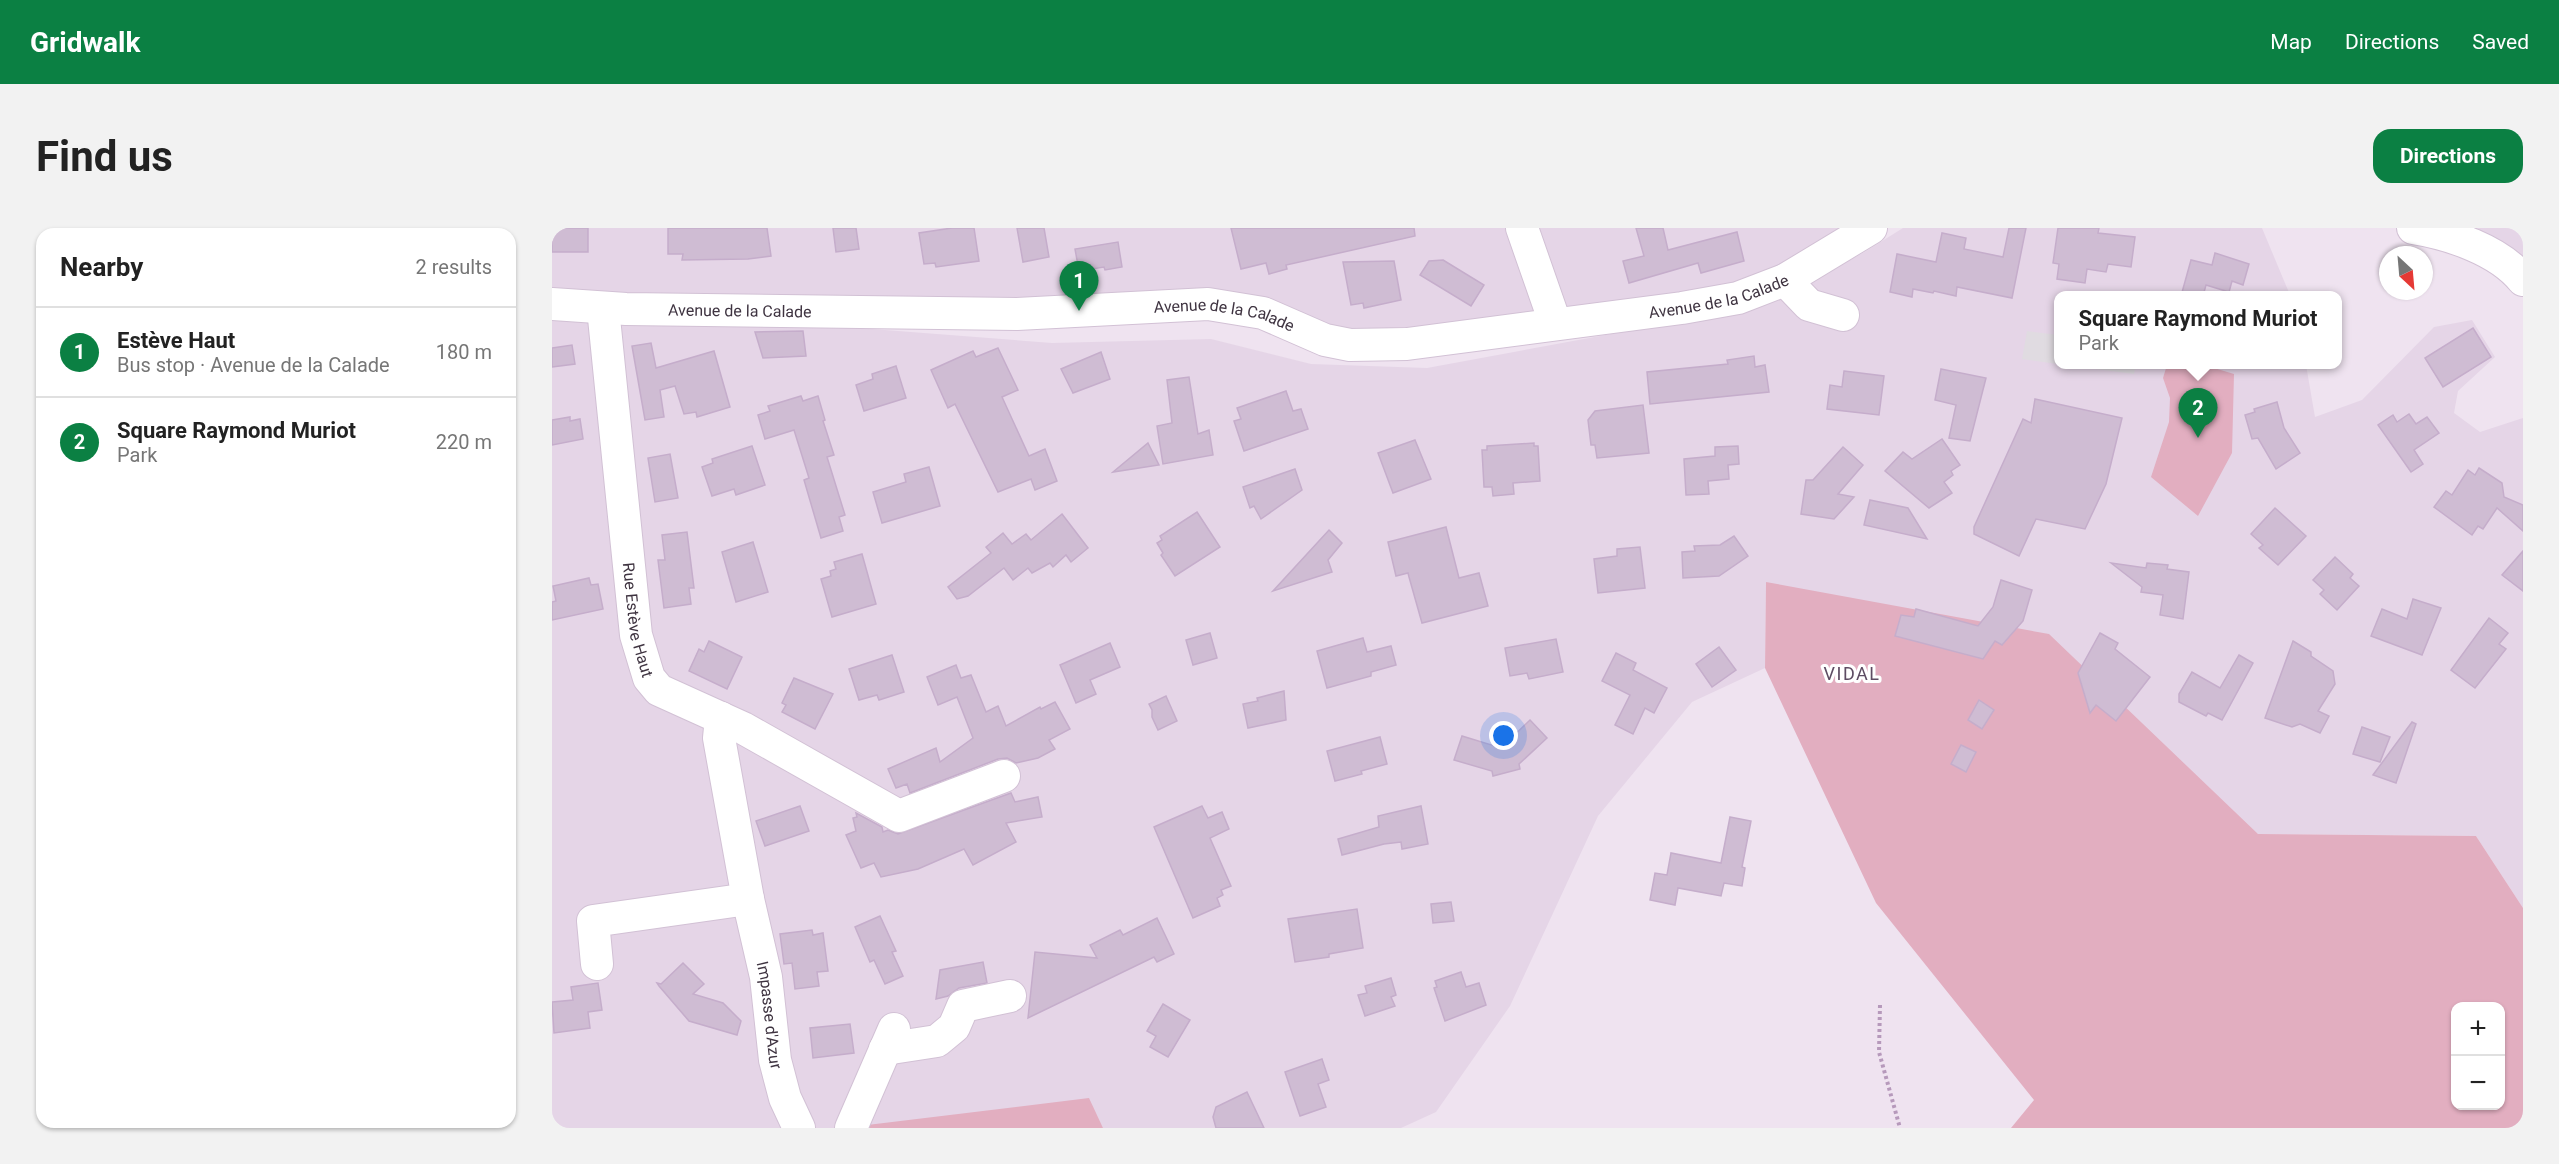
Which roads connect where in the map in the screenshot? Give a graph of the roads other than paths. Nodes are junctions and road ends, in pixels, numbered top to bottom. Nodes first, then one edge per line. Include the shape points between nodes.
1 (1522, 228) edge
2 (1871, 228) edge
3 (2413, 228) edge
4 (1785, 280) junction
5 (2523, 280) edge
6 (552, 304) edge
7 (603, 308) junction
8 (1843, 315) dead end
9 (1553, 324) junction
10 (721, 718) junction
11 (1004, 776) dead end
12 (748, 899) junction
13 (597, 964) dead end
14 (1010, 996) dead end
15 (799, 1128) edge
16 (851, 1128) edge

1 - 9 street
2 - 4 street, Avenue de la Calade
3 - 5 street via 2435,231 2482,248
4 - 8 street via 1809,305
4 - 9 street, Avenue de la Calade via 1738,297 1682,308
6 - 7 street, Avenue de la Calade
7 - 9 street, Avenue de la Calade via 1017,314 1208,304 1263,313 1325,340 1370,346
7 - 10 street, Rue Estève Haut via 636,635 642,661 659,690
10 - 11 street, Rue Estève Haut via 899,816
10 - 12 street, Impasse d'Azur via 719,738
12 - 13 street via 593,921
12 - 15 street, Impasse d'Azur via 766,977 775,1060 785,1098
14 - 16 street via 963,1006 954,1028 937,1041 890,1037

